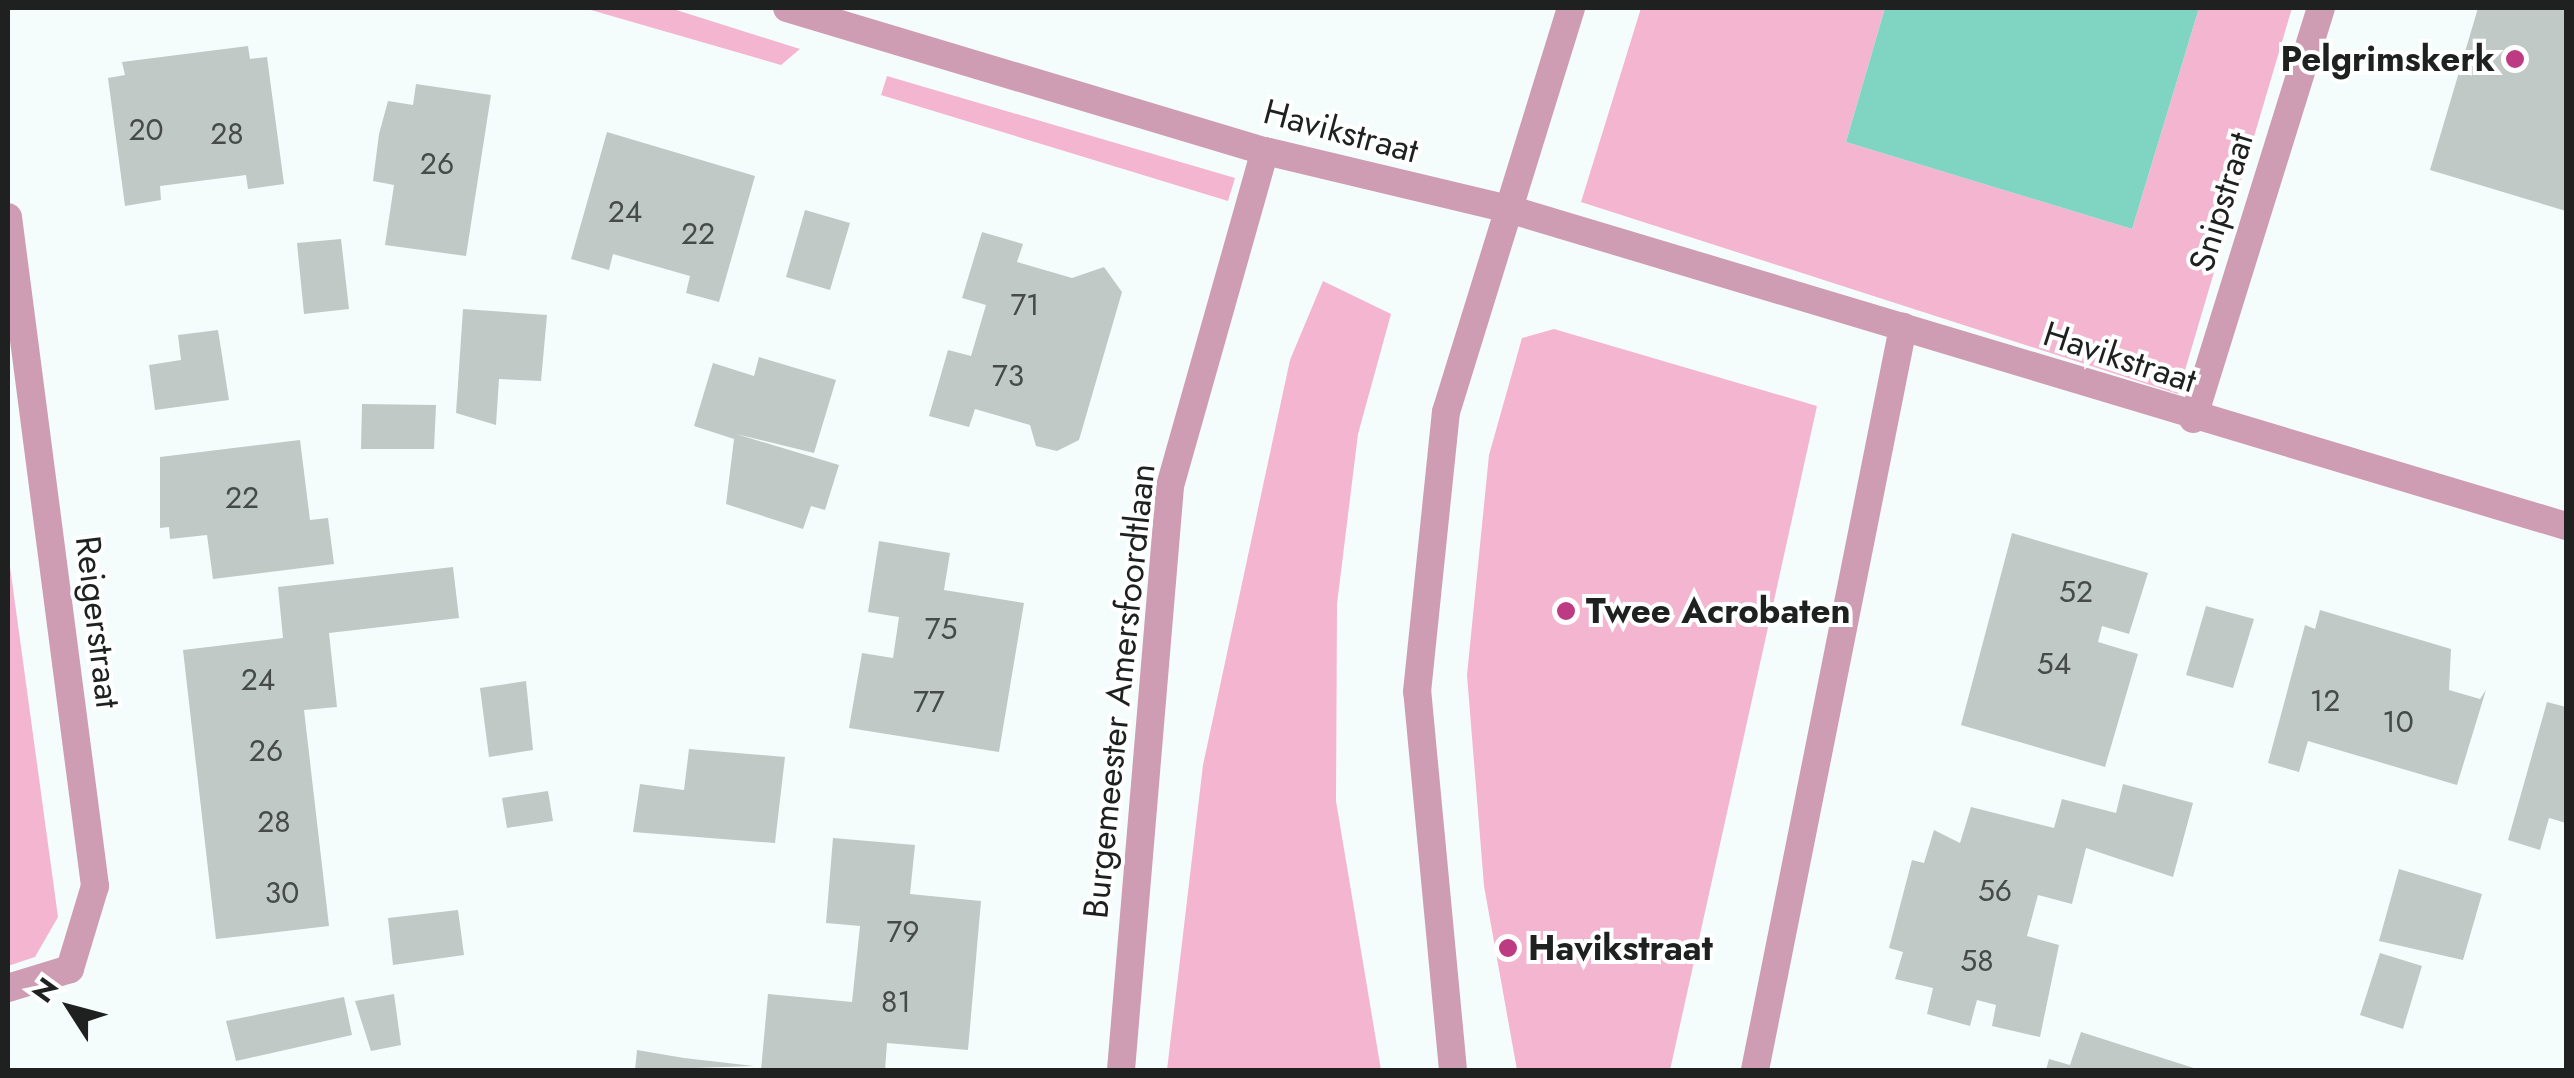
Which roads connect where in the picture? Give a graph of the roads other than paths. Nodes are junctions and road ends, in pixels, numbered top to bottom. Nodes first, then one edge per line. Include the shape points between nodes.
1 (788, 8) edge
2 (1571, 8) edge
3 (2321, 8) edge
4 (1264, 151) junction
5 (1512, 210) junction
6 (8, 217) edge
7 (1903, 327) junction
8 (2193, 420) junction
9 (2566, 526) edge
10 (8, 988) edge
11 (1121, 1070) edge
12 (1453, 1070) edge
13 (1755, 1070) edge

1 - 4 street, Havikstraat
2 - 5 street
3 - 8 street, Snipstraat
4 - 5 street, Havikstraat
4 - 11 street, Burgemeester Amersfoordtlaan via 1170,486
5 - 7 street, Havikstraat
5 - 12 street via 1446,412 1417,692
6 - 10 street, Reigerstraat via 94,886 70,970
7 - 8 street, Havikstraat
7 - 13 street
8 - 9 street, Havikstraat

